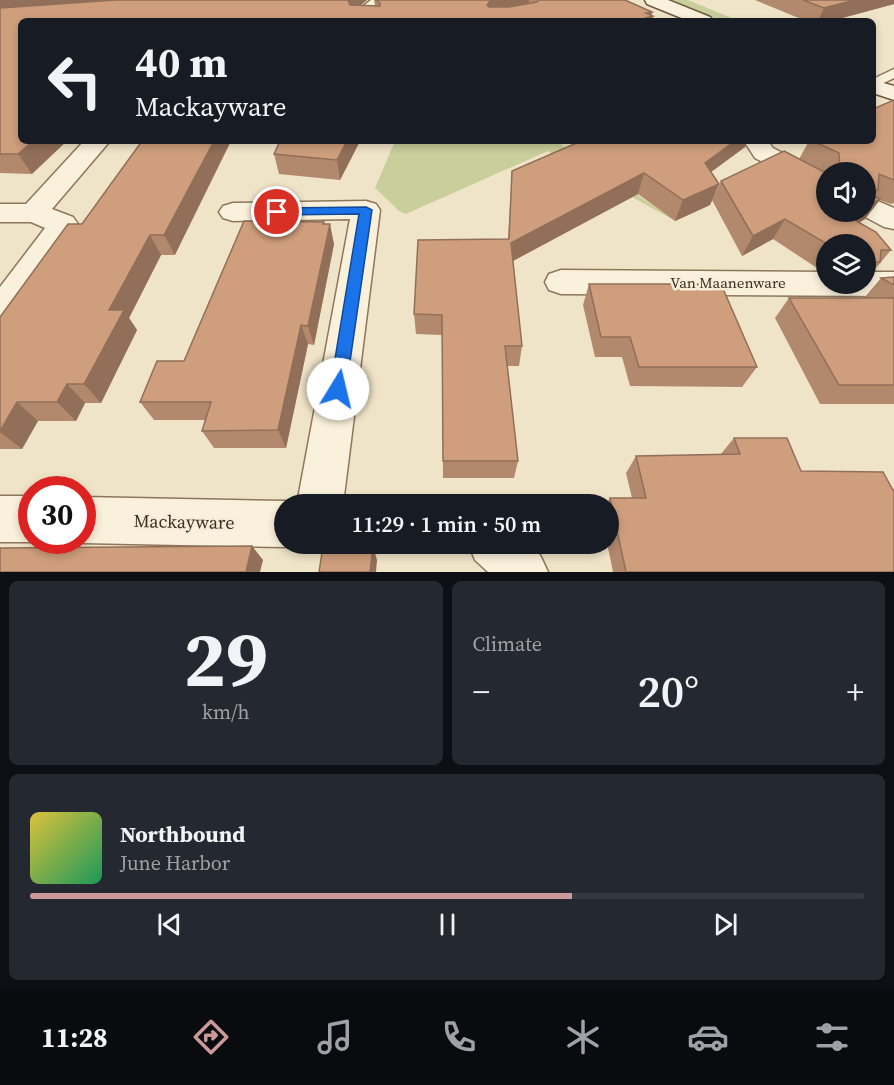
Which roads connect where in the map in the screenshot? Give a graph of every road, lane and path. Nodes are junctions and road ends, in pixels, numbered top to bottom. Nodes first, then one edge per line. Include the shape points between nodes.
1 (382, 0) edge
2 (653, 0) edge
3 (364, 18) edge
4 (697, 18) edge
5 (894, 73) edge
6 (876, 83) edge
7 (876, 86) edge
8 (894, 93) edge
9 (95, 144) edge
10 (758, 144) edge
11 (816, 180) edge
12 (876, 211) edge
13 (233, 212) dead end
14 (0, 213) edge
15 (34, 213) junction
16 (894, 220) edge
17 (561, 282) dead end
18 (894, 284) edge
19 (0, 313) edge
20 (322, 494) edge
21 (0, 519) edge
22 (18, 519) edge
23 (96, 520) edge
24 (274, 524) edge
25 (504, 554) edge
26 (523, 572) edge

1 - 3 street via 360,16
2 - 4 street
5 - 6 lane
7 - 8 street
9 - 15 street
10 - 11 street via 764,153
12 - 16 street
13 - 20 street via 366,210
14 - 15 street
15 - 19 street via 63,224
17 - 18 street, Van Maanenware
21 - 22 street
23 - 24 street, Mackayware
25 - 26 street

